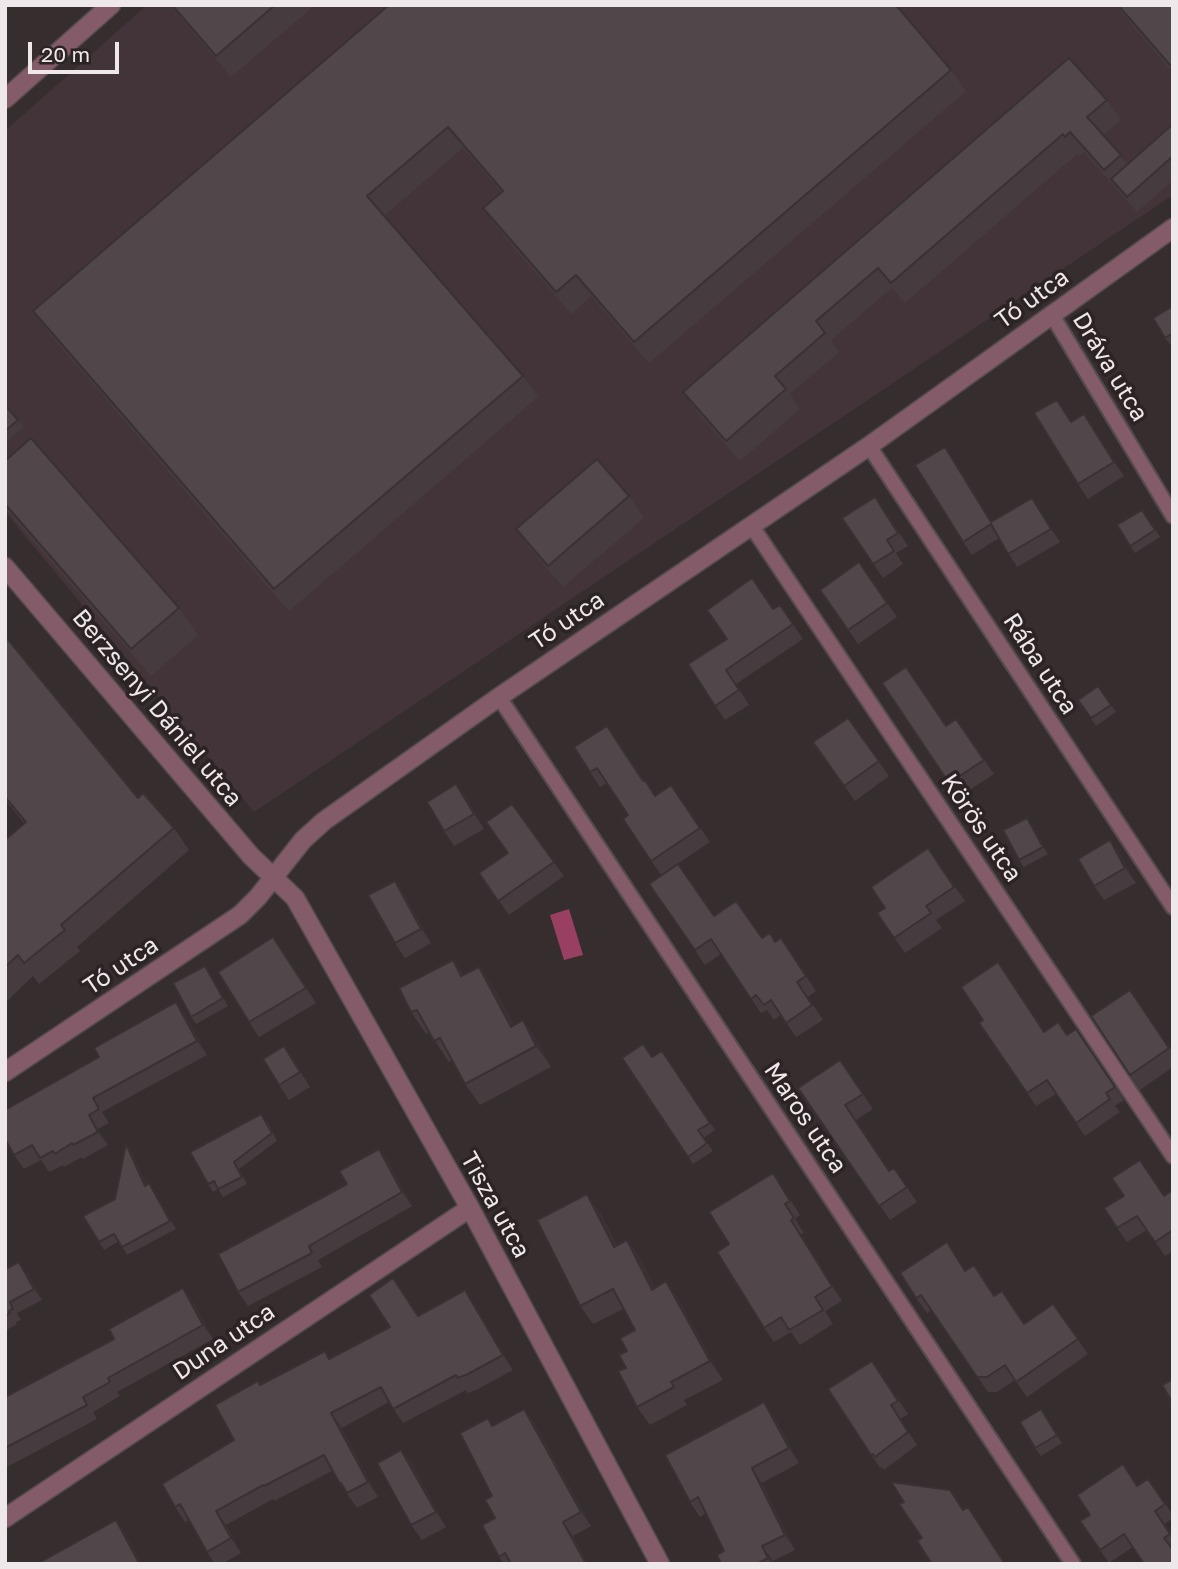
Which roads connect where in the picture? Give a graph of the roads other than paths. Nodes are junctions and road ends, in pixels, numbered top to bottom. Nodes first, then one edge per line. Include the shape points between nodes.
1 (111, 5) edge
2 (5, 99) edge
3 (1173, 228) edge
4 (1052, 315) junction
5 (869, 446) junction
6 (1173, 516) edge
7 (751, 525) junction
8 (5, 567) edge
9 (499, 697) junction
10 (274, 878) junction
11 (1173, 907) edge
12 (5, 1072) edge
13 (1173, 1156) edge
14 (470, 1208) junction
15 (5, 1518) edge
16 (660, 1564) edge
17 (1073, 1564) edge

1 - 2 street
3 - 4 street, Tó utca
4 - 5 street, Tó utca
4 - 6 lane, Dráva utca
5 - 7 street, Tó utca
5 - 11 lane, Rába utca
7 - 9 street, Tó utca
7 - 13 lane, Körös utca
8 - 10 street, Berzsenyi Dániel utca
9 - 10 street, Tó utca via 324,821
9 - 17 lane, Maros utca
10 - 12 street, Tó utca via 240,915
10 - 14 street, Tisza utca via 295,898
14 - 15 street, Duna utca
14 - 16 street, Tisza utca

